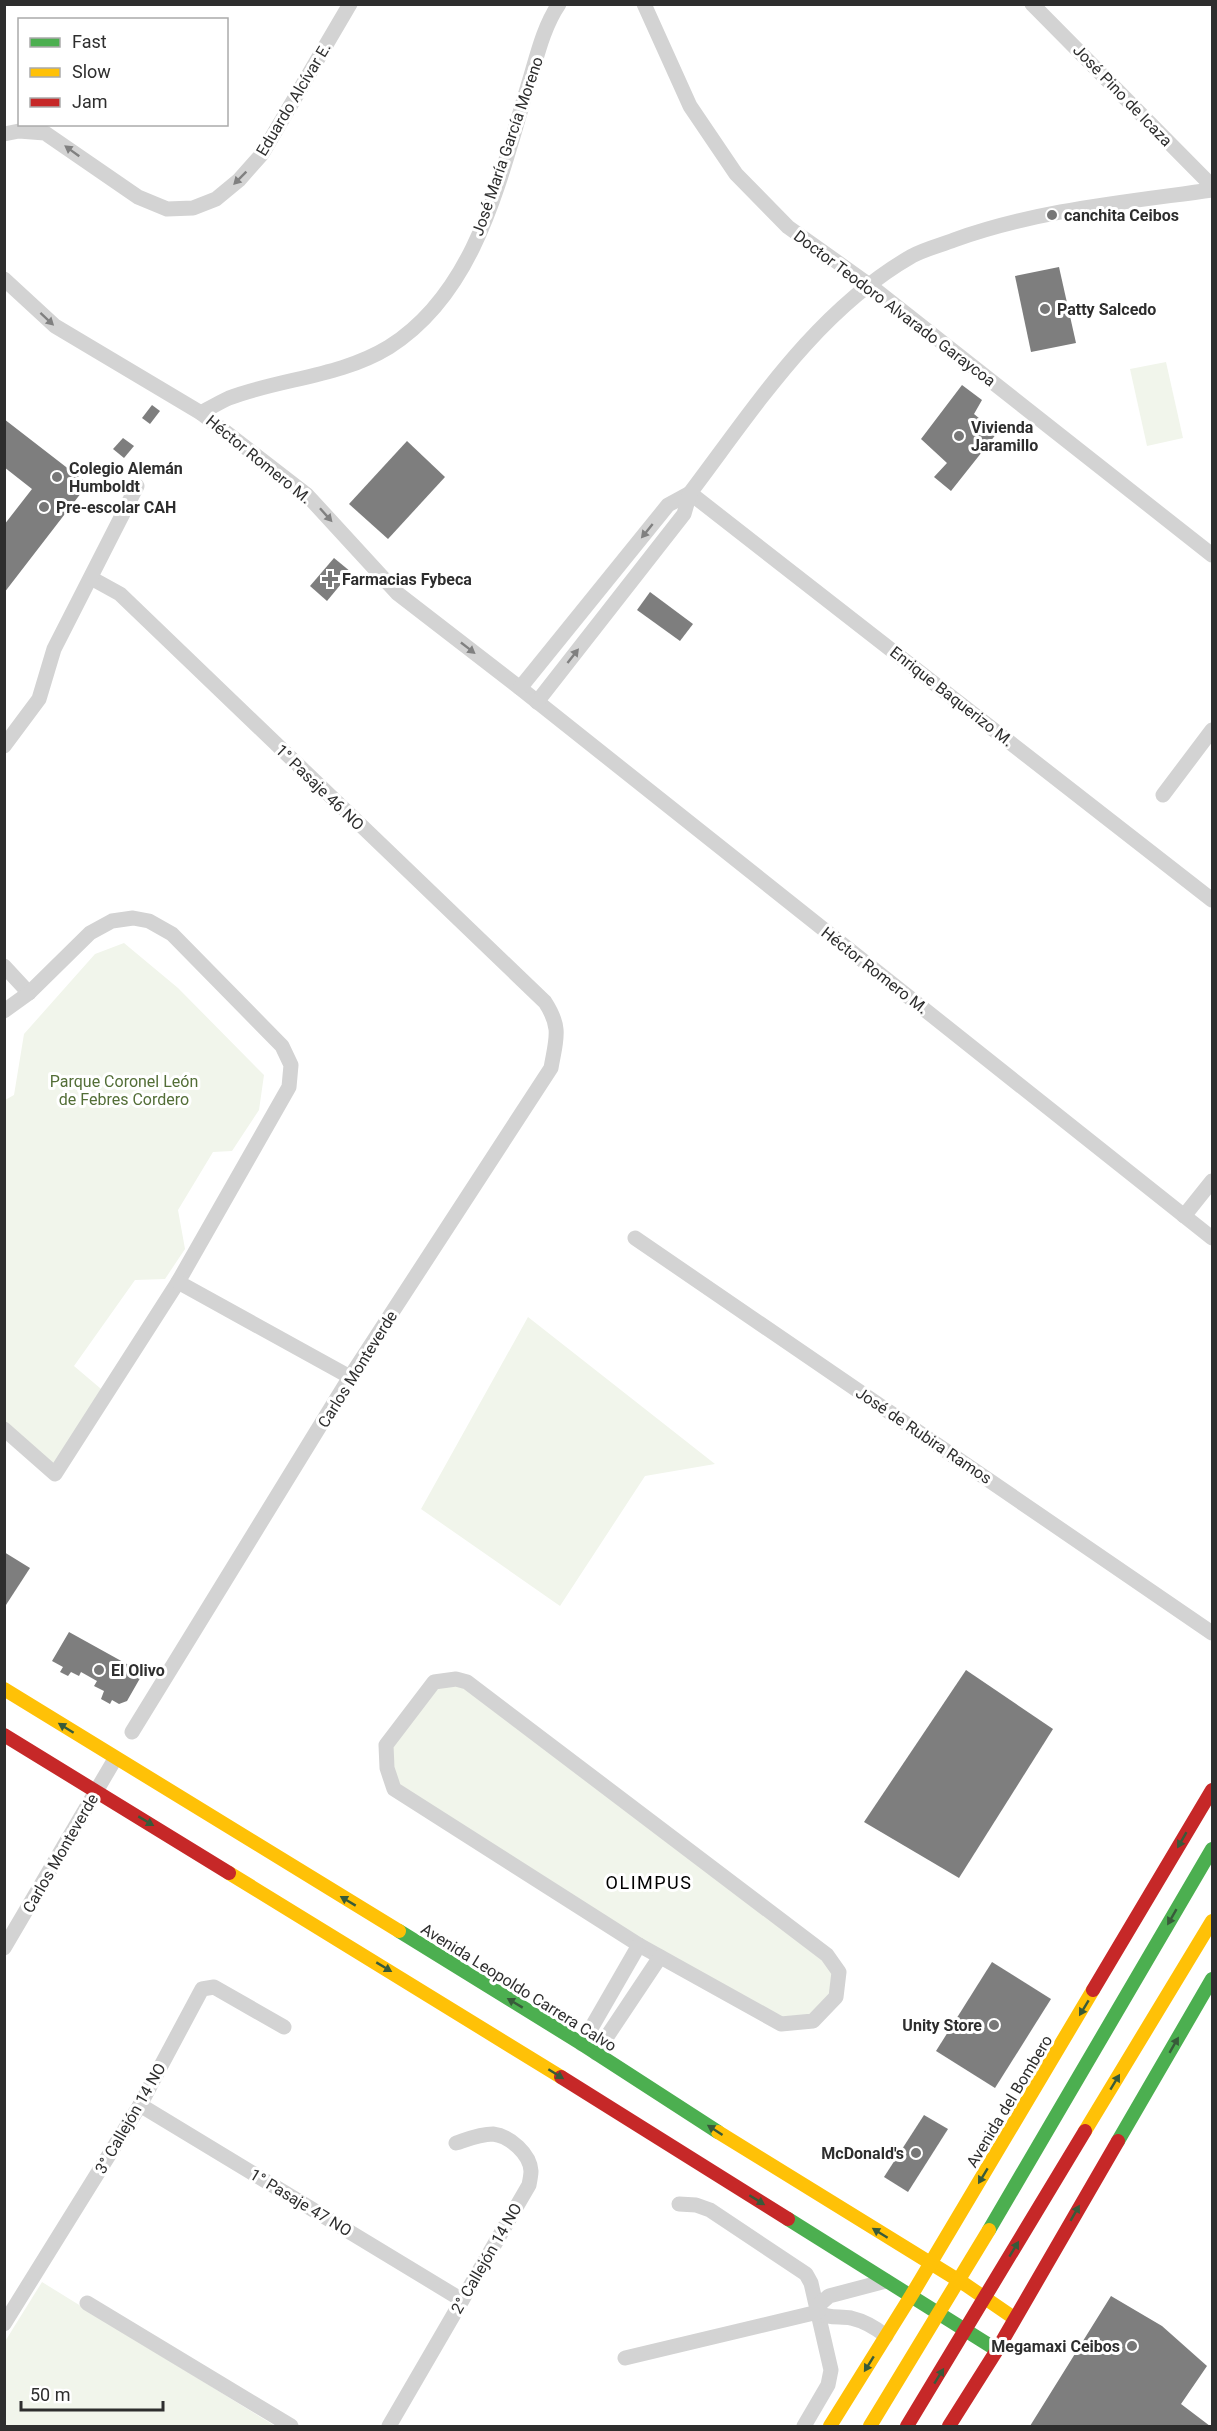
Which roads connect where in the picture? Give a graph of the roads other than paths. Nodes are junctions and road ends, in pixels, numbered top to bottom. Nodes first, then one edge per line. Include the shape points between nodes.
1 (350, 4) edge
2 (559, 4) edge
3 (644, 4) edge
4 (1032, 4) edge
5 (4, 134) edge
6 (1212, 188) edge
7 (4, 279) edge
8 (868, 284) junction
9 (201, 413) junction
10 (137, 486) dead end
11 (690, 493) junction
12 (1212, 555) edge
13 (91, 578) junction
14 (520, 688) junction
15 (537, 702) junction
16 (1212, 730) edge
17 (4, 746) edge
18 (1162, 795) dead end
19 (1212, 900) edge
20 (4, 966) edge
21 (29, 993) junction
22 (545, 1002) joint
23 (4, 1011) edge
24 (1212, 1181) edge
25 (1184, 1216) junction
26 (635, 1238) dead end
27 (1212, 1238) edge
28 (178, 1282) junction
29 (350, 1377) junction
30 (4, 1429) edge
31 (1212, 1633) edge
32 (4, 1689) edge
33 (132, 1732) dead end
34 (4, 1735) edge
35 (115, 1759) junction
36 (1212, 1790) edge
37 (96, 1791) junction
38 (1212, 1849) edge
39 (1212, 1873) edge
40 (1212, 1921) edge
41 (639, 1945) junction
42 (4, 1948) edge
43 (660, 1957) junction
44 (1212, 1978) edge
45 (284, 2027) dead end
46 (589, 2049) junction
47 (140, 2105) junction
48 (456, 2143) dead end
49 (679, 2205) dead end
50 (930, 2264) junction
51 (886, 2282) junction
52 (962, 2283) junction
53 (911, 2296) junction
54 (984, 2299) junction
55 (462, 2300) junction
56 (87, 2303) dead end
57 (818, 2312) junction
58 (941, 2316) junction
59 (1014, 2318) junction
60 (4, 2324) edge
61 (965, 2332) junction
62 (886, 2336) junction
63 (997, 2350) junction
64 (625, 2358) dead end
65 (291, 2427) edge
66 (389, 2427) edge
67 (804, 2427) edge
68 (830, 2427) edge
69 (870, 2427) edge
70 (877, 2427) edge
71 (907, 2427) edge
72 (949, 2427) edge

1 -> 5 street, Eduardo Alcívar E. via 262,154 216,199 193,208 167,209 138,197 45,133
2 - 9 street, José María García Moreno via 542,43 482,227 440,303 389,346 359,362 228,398
3 - 8 street, Doctor Teodoro Alvarado Garaycoa via 690,106 736,174 789,227
4 - 6 street, José Pino de Icaza
6 - 8 street via 1078,208 978,232 914,255
7 -> 9 street, Héctor Romero M. via 55,326
8 - 11 street via 794,355
8 - 12 street, Doctor Teodoro Alvarado Garaycoa
9 -> 14 street, Héctor Romero M. via 308,495 397,593
10 - 13 street
11 -> 14 street via 669,505
15 -> 11 street via 684,514
11 - 19 street, Enrique Baquerizo M.
13 - 17 street via 54,649 39,699
13 - 22 street, 1° Pasaje 46 NO via 120,594
14 - 15 street, Héctor Romero M.
15 - 25 street, Héctor Romero M.
16 - 18 street
20 - 21 street
21 - 23 street
21 - 28 street via 90,933 112,921 149,921 172,934 282,1047 291,1065 289,1087
22 - 29 street, Carlos Monteverde via 555,1018 551,1068
24 - 25 street
25 - 27 street, Héctor Romero M.
26 - 31 street, José de Rubira Ramos
28 - 29 street
28 - 30 street via 55,1474
29 - 33 street, Carlos Monteverde
35 -> 32 main road, Avenida Leopoldo Carrera Calvo
34 - 37 main road
35 - 37 street, Carlos Monteverde
46 -> 35 main road, Avenida Leopoldo Carrera Calvo
36 -> 50 main road, Avenida del Bombero
37 - 42 street, Carlos Monteverde
37 -> 51 main road via 471,2020
38 -> 52 main road
39 - 52 main road
54 -> 40 main road
41 - 43 street
41 - 43 street via 394,1789 387,1768 386,1745 434,1682 467,1682 827,1955 839,1972 836,1997 813,2021 781,2024
41 - 46 street
43 - 46 street
59 -> 44 main road
45 - 47 street, 3° Callejón 14 NO via 214,1987 202,1989
50 -> 46 main road, Avenida Leopoldo Carrera Calvo
47 - 55 street, 1° Pasaje 47 NO
47 - 60 street, 3° Callejón 14 NO
48 - 55 street, 2° Callejón 14 NO via 494,2134 507,2139 527,2156 531,2171 529,2185
49 - 57 street via 710,2210 807,2274
50 - 52 main road, Avenida Leopoldo Carrera Calvo
50 - 53 main road, Avenida del Bombero
51 - 53 main road
51 - 57 street via 829,2296
52 - 54 main road, Avenida Leopoldo Carrera Calvo
52 - 58 main road
53 - 58 main road
53 - 62 main road, Avenida del Bombero
54 - 59 main road, Avenida Leopoldo Carrera Calvo
54 - 61 main road
55 - 66 street, 2° Callejón 14 NO
56 - 65 street
57 - 62 street via 852,2318
57 - 64 street
57 - 67 street via 831,2370 828,2385
58 - 61 main road
58 - 69 main road
58 - 70 main road
59 - 63 main road
61 - 63 main road
71 -> 61 main road
62 -> 68 main road, Avenida del Bombero
63 - 72 main road

